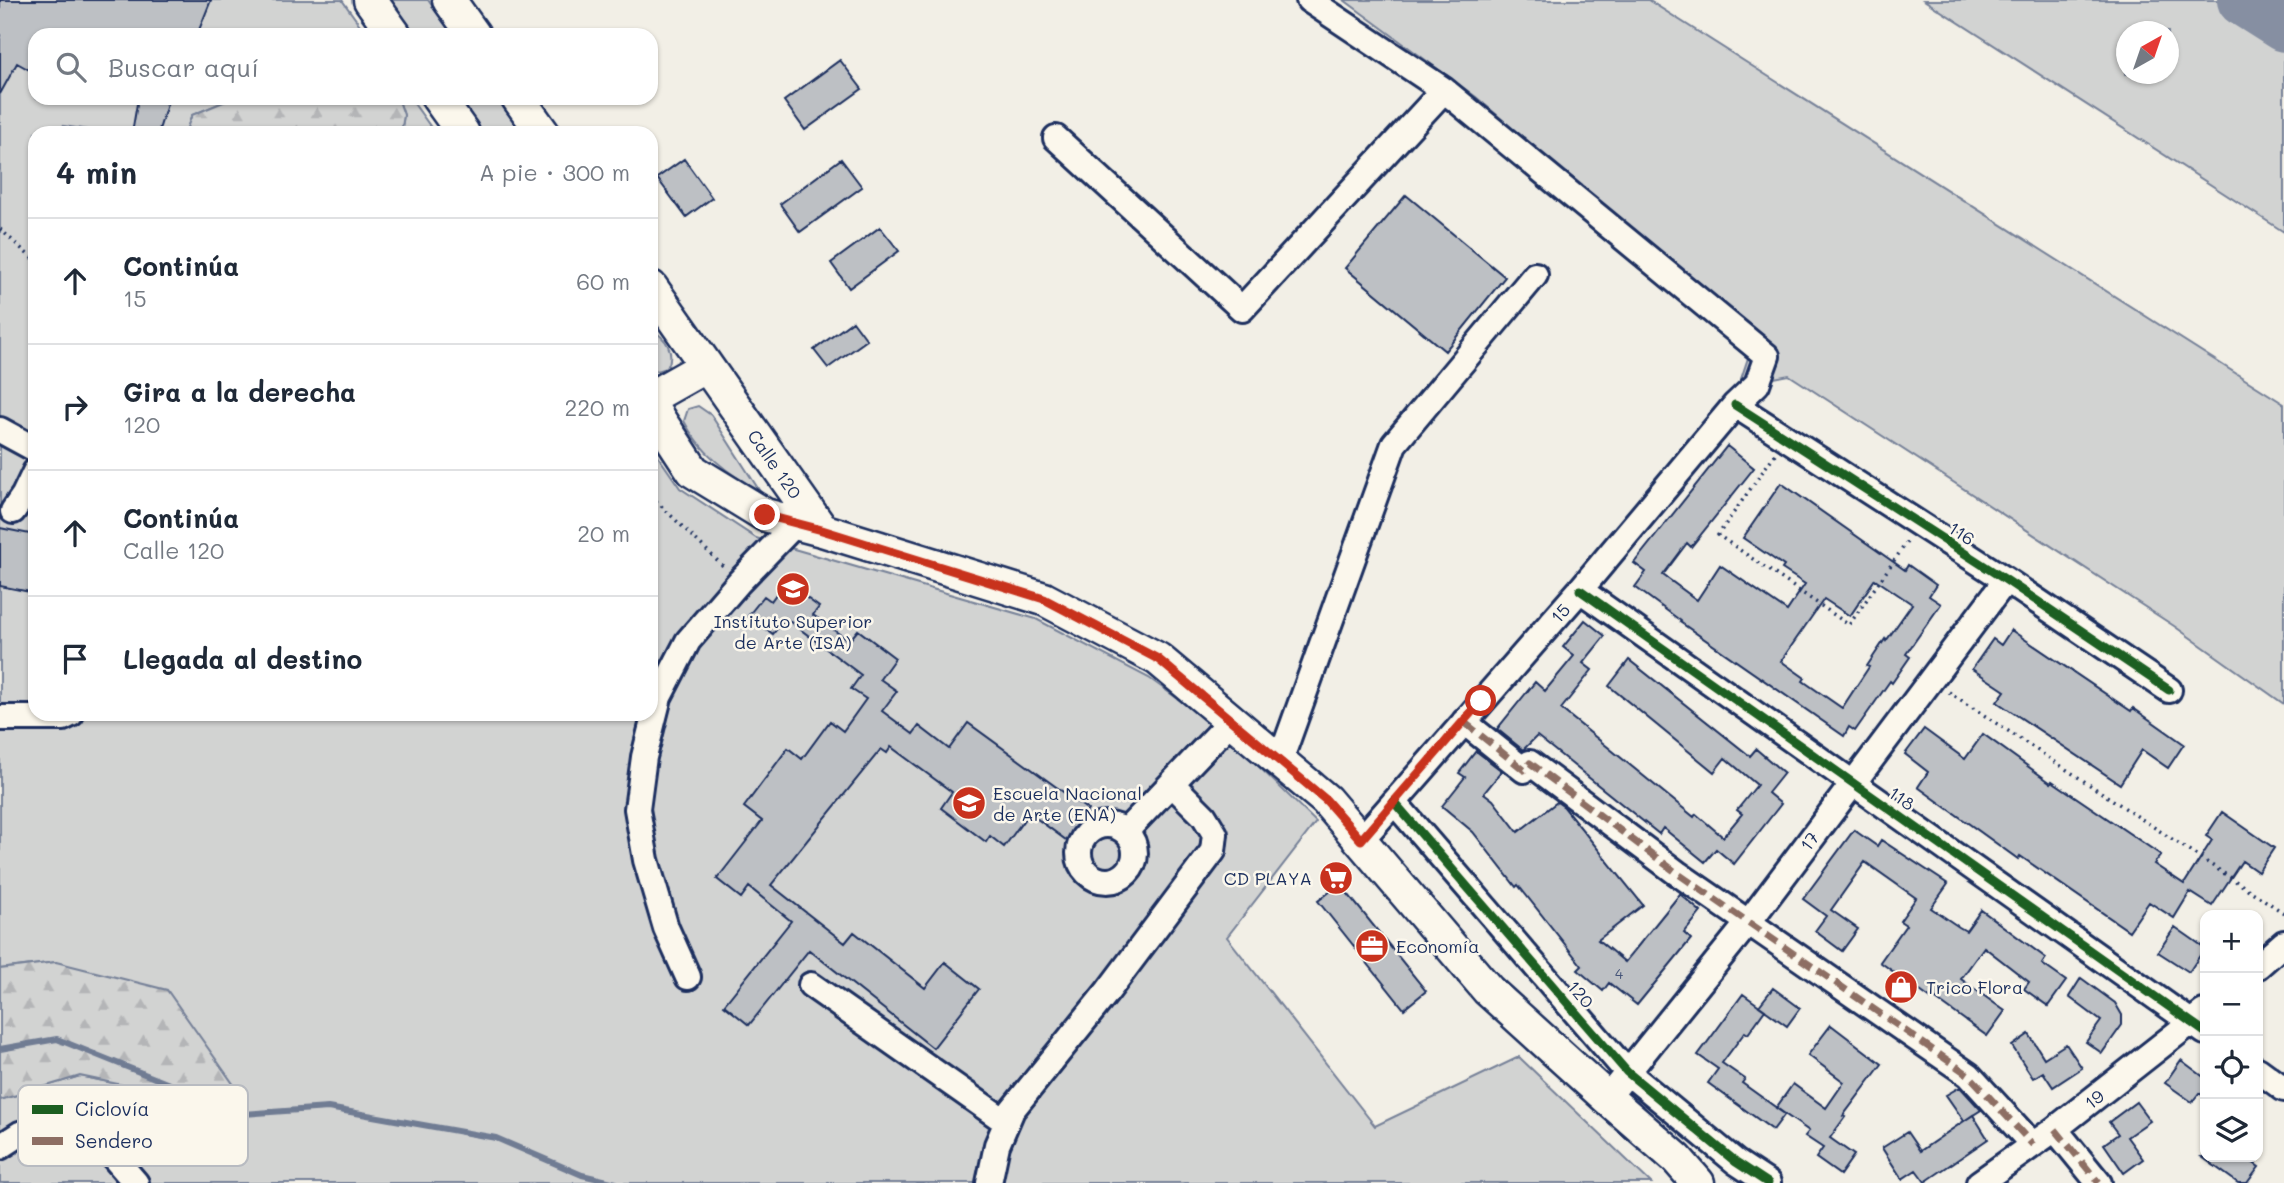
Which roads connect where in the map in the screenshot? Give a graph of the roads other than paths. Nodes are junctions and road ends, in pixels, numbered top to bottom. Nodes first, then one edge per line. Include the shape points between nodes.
1 (370, 0) edge
2 (449, 0) edge
3 (1309, 0) edge
4 (390, 28) edge
5 (469, 28) edge
6 (1444, 90) junction
7 (443, 105) edge
8 (523, 105) edge
9 (458, 126) edge
10 (538, 126) edge
11 (1056, 138) dead end
12 (1535, 275) dead end
13 (658, 301) edge
14 (706, 366) junction
15 (658, 393) edge
16 (1735, 405) junction
17 (658, 418) edge
18 (0, 430) edge
19 (28, 445) edge
20 (0, 449) edge
21 (28, 466) edge
22 (28, 486) edge
23 (19, 511) edge
24 (809, 527) junction
25 (2006, 580) junction
26 (1580, 590) junction
27 (2169, 691) dead end
28 (658, 701) edge
29 (0, 718) edge
30 (28, 718) edge
31 (653, 721) edge
32 (1231, 721) junction
33 (1464, 722) junction
34 (1280, 761) junction
35 (1853, 782) junction
36 (1172, 784) junction
37 (1394, 802) junction
38 (1126, 831) dead end
39 (1361, 840) junction
40 (1748, 923) junction
41 (2284, 943) edge
42 (2263, 962) edge
43 (688, 977) dead end
44 (811, 985) dead end
45 (2200, 1021) edge
46 (2200, 1023) edge
47 (1628, 1072) junction
48 (2263, 1074) edge
49 (2284, 1089) edge
50 (1607, 1098) junction
51 (1006, 1122) junction
52 (2055, 1129) junction
53 (18, 1135) edge
54 (2033, 1145) junction
55 (2, 1146) edge
56 (121, 1166) edge
57 (136, 1183) edge
58 (989, 1183) edge
59 (1698, 1183) edge
60 (1768, 1183) edge
61 (1979, 1183) edge
62 (2099, 1183) edge

1 - 4 main road
2 - 5 main road
3 - 6 street
6 - 11 street via 1242,309
6 - 16 street, 15 via 1767,356 1757,384
7 - 9 main road
8 - 10 main road
12 - 34 street via 1394,444
13 - 14 main road, Calle 120
14 - 15 main road
14 - 24 main road, Calle 120
16 - 25 street, 116
16 - 26 street, 15
17 - 24 main road, Calle 120 via 693,471 765,515
18 - 19 street
20 - 21 street
22 - 23 street
24 - 28 street via 739,582 688,641
24 - 32 main road via 1044,599 1158,659
25 - 27 street, 116
25 - 35 street, 17
26 - 33 street, 15
26 - 35 street, 118
29 - 30 street
31 - 43 street via 637,809 666,928
32 - 34 main road
32 - 36 street
33 - 37 street, 15
33 - 40 street via 1524,770 1530,763
34 - 39 main road via 1326,800
35 - 40 street, 17
35 - 45 street, 118
36 - 38 street
36 - 51 street via 1204,816 1215,834 1213,851
37 - 39 street, 15
37 - 47 street, 120
39 - 50 main road via 1489,990
40 - 47 street, 17
40 - 54 street via 1969,1075
41 - 42 street
44 - 51 street
46 - 52 street, 19
47 - 50 street, 17
47 - 60 street, 120
48 - 49 street
50 - 59 main road
51 - 58 street
52 - 54 street, 19
52 - 62 street
53 - 55 street
54 - 61 street, 19
56 - 57 street

